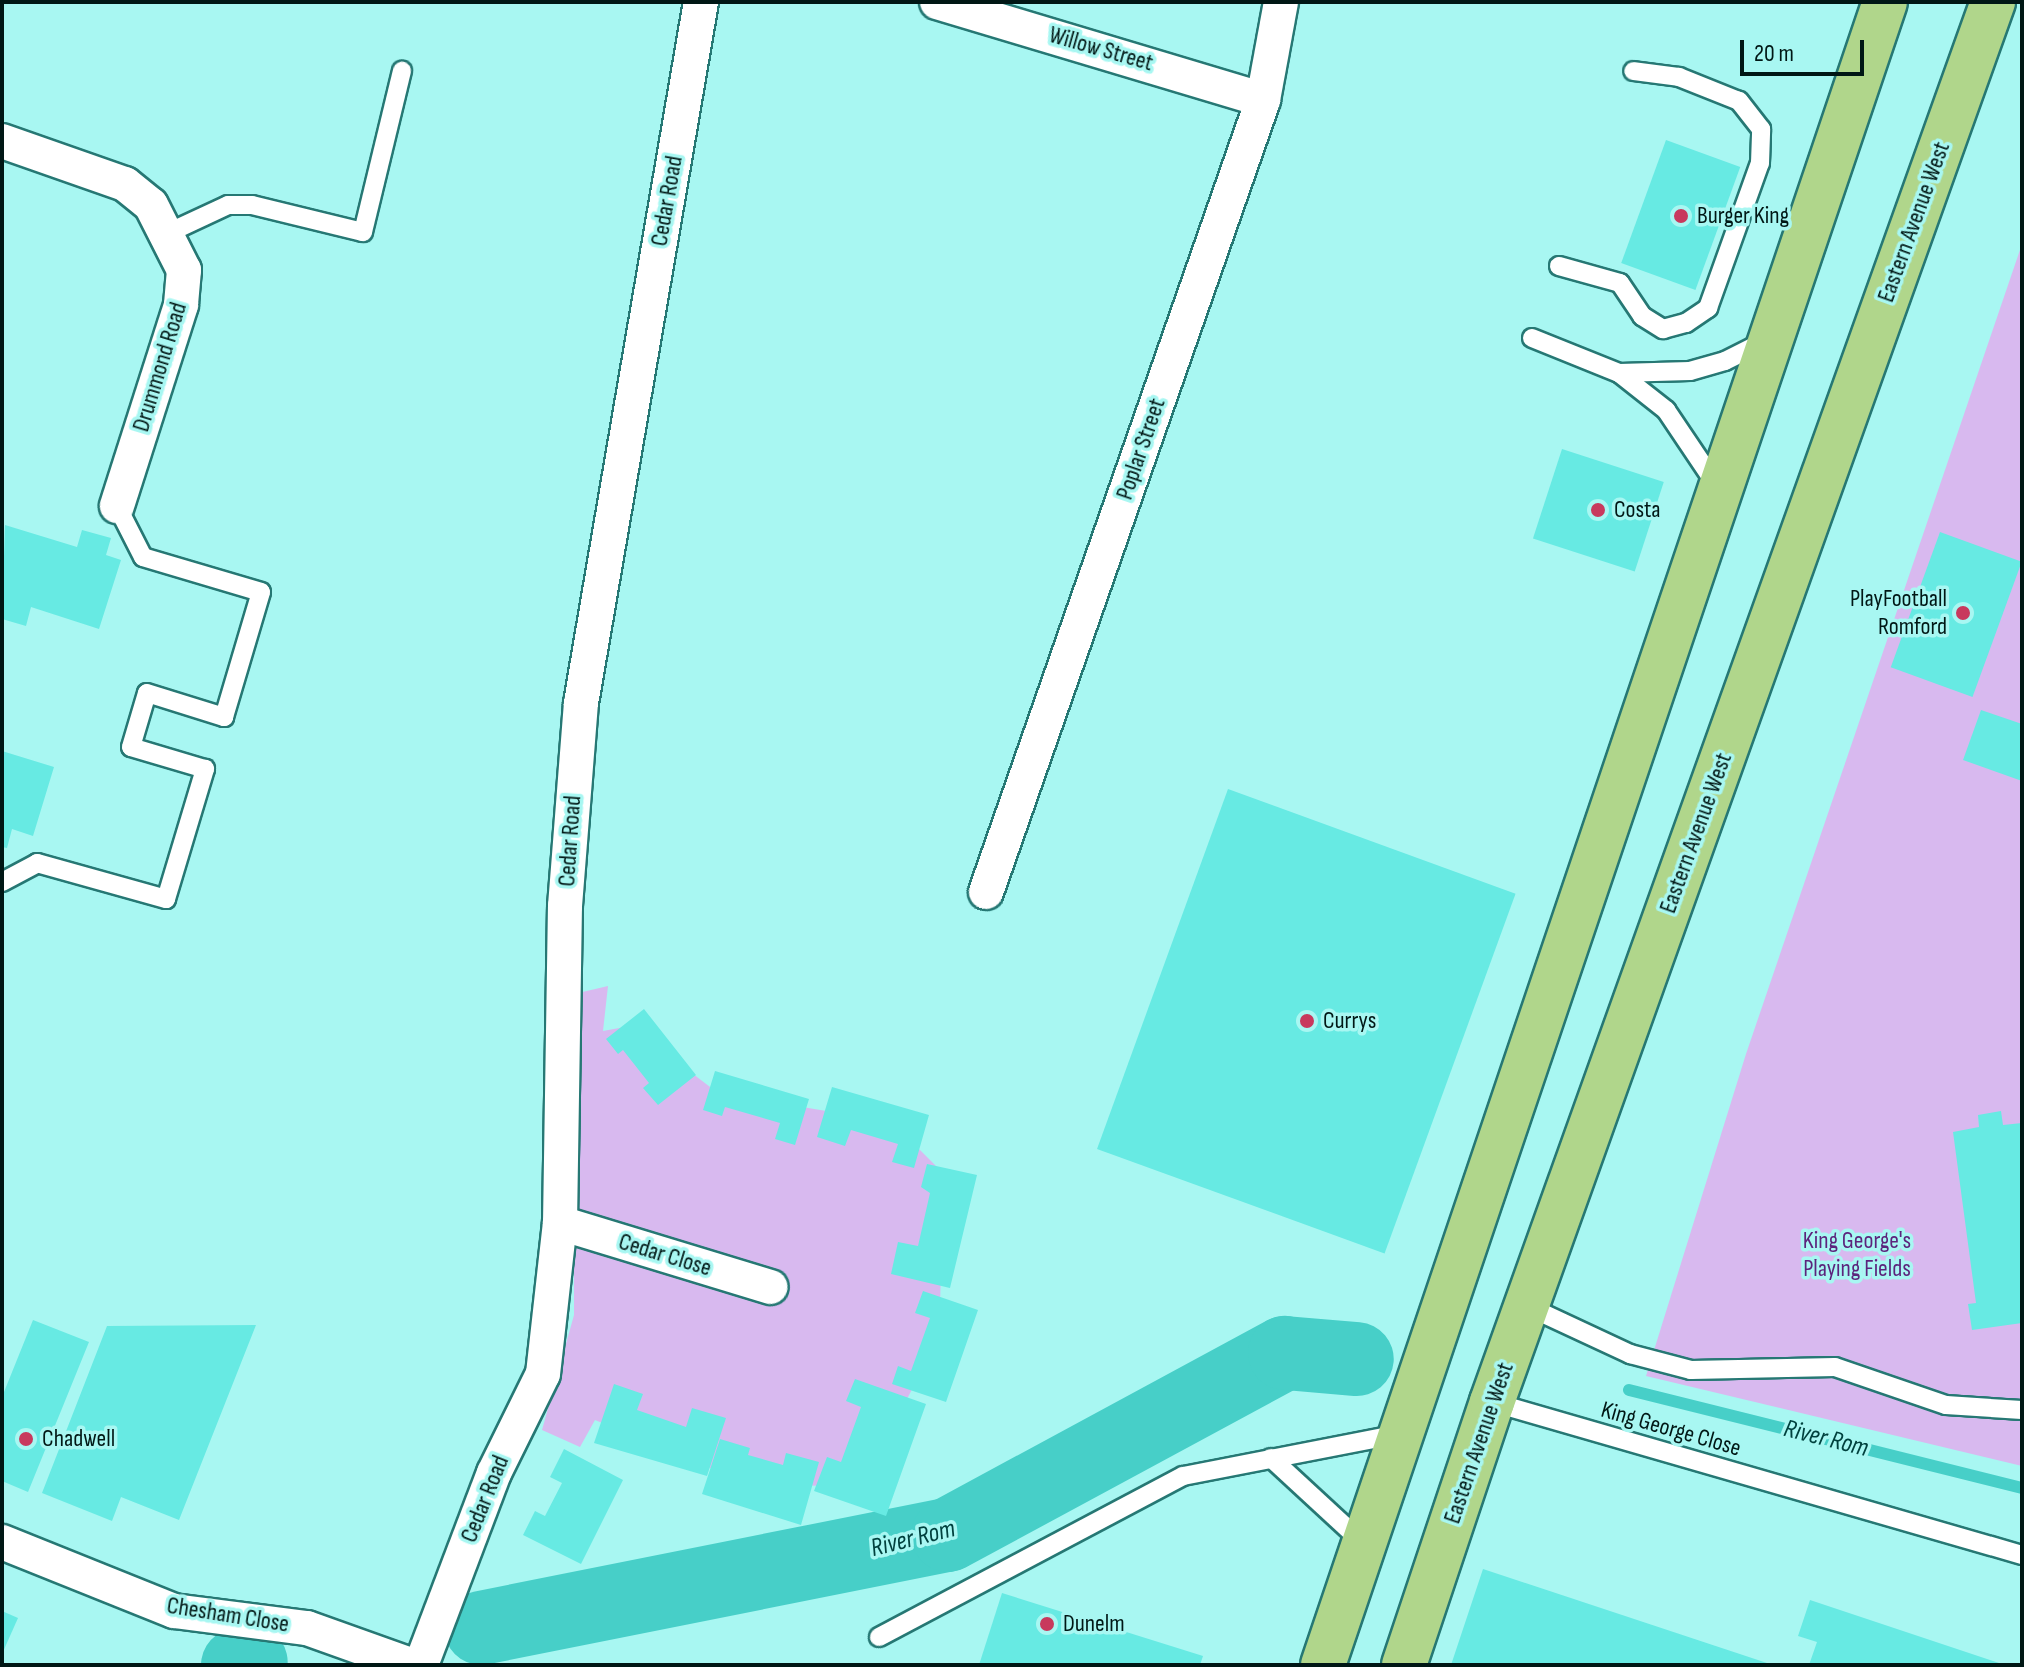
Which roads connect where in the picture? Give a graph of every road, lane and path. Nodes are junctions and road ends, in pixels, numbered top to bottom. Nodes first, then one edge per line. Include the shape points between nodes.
1 (701, 2) edge
2 (937, 2) edge
3 (1281, 2) edge
4 (1885, 2) edge
5 (1993, 2) edge
6 (402, 71) dead end
7 (1633, 71) dead end
8 (1263, 100) junction
9 (2, 141) edge
10 (168, 233) junction
11 (1559, 266) dead end
12 (1772, 337) junction
13 (1532, 338) dead end
14 (1619, 373) junction
15 (1720, 492) junction
16 (117, 506) joint
17 (2, 882) edge
18 (986, 892) dead end
19 (560, 1223) junction
20 (770, 1287) dead end
21 (1527, 1306) junction
22 (1492, 1402) junction
23 (2022, 1410) edge
24 (1405, 1433) junction
25 (1271, 1458) junction
26 (2, 1542) edge
27 (1365, 1545) junction
28 (2022, 1555) edge
29 (879, 1637) dead end
30 (411, 1665) edge
31 (421, 1665) edge
32 (1323, 1665) edge
33 (1404, 1665) edge

1 - 19 street, Cedar Road via 581,703 565,906
2 - 8 street, Willow Street
3 - 8 street, Poplar Street
4 - 12 highway
5 - 21 highway, Eastern Avenue West
6 - 10 lane via 363,232 252,205 228,205
7 - 11 lane via 1679,77 1739,101 1761,129 1760,163 1708,308 1686,323 1663,329 1642,316 1620,283
8 - 18 street, Poplar Street
9 - 10 street, Drummond Road via 125,184 151,205
10 - 16 street, Drummond Road via 184,270 181,305
12 - 14 lane via 1725,361 1690,371
12 - 15 highway
13 - 14 lane
14 - 15 lane via 1666,410
15 - 24 highway
16 - 17 lane via 143,557 261,592 224,717 147,693 131,747 205,769 166,899 37,863
19 - 20 street, Cedar Close
19 - 31 street, Cedar Road via 543,1374 494,1473
21 - 22 highway, Eastern Avenue West
21 - 23 lane via 1630,1354 1691,1370 1835,1367 1946,1405
22 - 28 lane, King George Close
22 - 33 highway, Eastern Avenue West
24 - 25 lane
24 - 27 highway
25 - 27 lane
25 - 29 lane via 1183,1476
26 - 30 street, Chesham Close via 174,1611 307,1628
27 - 32 highway

